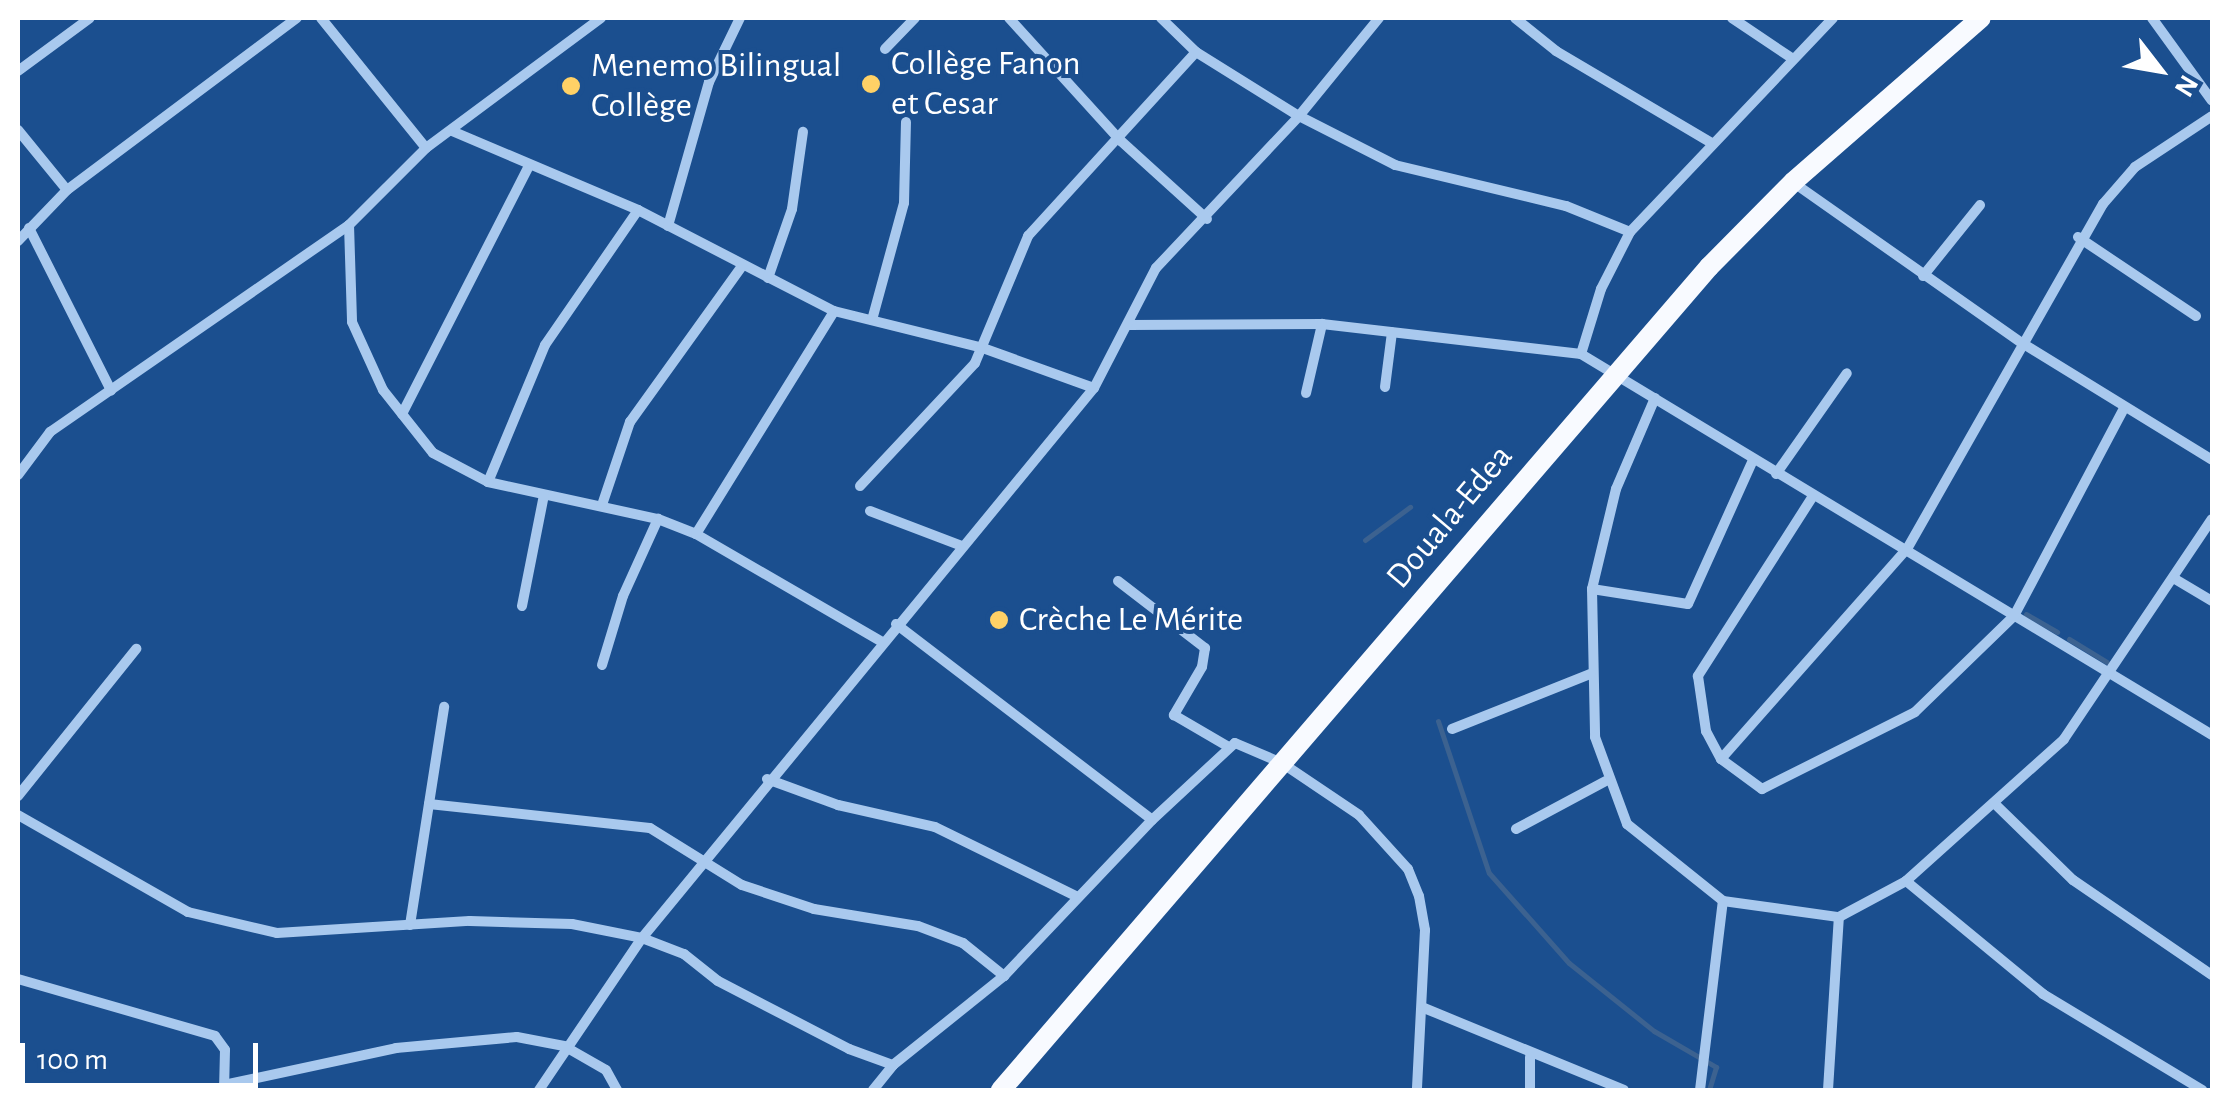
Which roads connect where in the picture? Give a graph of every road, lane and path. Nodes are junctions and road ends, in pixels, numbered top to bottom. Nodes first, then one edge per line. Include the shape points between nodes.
1 (90, 18) edge
2 (297, 18) edge
3 (322, 18) edge
4 (601, 18) edge
5 (740, 18) edge
6 (914, 18) edge
7 (1009, 18) edge
8 (1161, 18) edge
9 (1379, 18) edge
10 (1515, 18) edge
11 (1732, 18) edge
12 (1832, 18) edge
13 (1981, 18) edge
14 (2152, 18) edge
15 (886, 49) dead end
16 (1196, 52) junction
17 (1793, 59) junction
18 (18, 70) edge
19 (2212, 101) edge
20 (1298, 116) junction
21 (2212, 116) edge
22 (906, 122) dead end
23 (18, 130) edge
24 (452, 130) junction
25 (802, 132) dead end
26 (1121, 141) junction
27 (1713, 144) junction
28 (426, 148) junction
29 (529, 166) junction
30 (1793, 182) junction
31 (68, 190) junction
32 (1980, 205) dead end
33 (638, 210) junction
34 (1206, 219) junction
35 (349, 225) junction
36 (668, 226) junction
37 (29, 228) junction
38 (1630, 232) junction
39 (2078, 237) junction
40 (18, 241) edge
41 (742, 264) junction
42 (1923, 276) junction
43 (768, 278) junction
44 (834, 311) junction
45 (2196, 316) dead end
46 (872, 320) junction
47 (1322, 324) junction
48 (1129, 325) junction
49 (1392, 332) junction
50 (2022, 342) junction
51 (980, 347) junction
52 (1580, 354) junction
53 (1615, 373) junction
54 (1846, 373) dead end
55 (1385, 387) dead end
56 (1094, 388) junction
57 (111, 390) junction
58 (1306, 392) dead end
59 (1655, 398) junction
60 (2124, 408) junction
61 (402, 414) junction
62 (1752, 460) junction
63 (2212, 460) edge
64 (18, 474) edge
65 (1776, 474) junction
66 (488, 482) junction
67 (860, 486) dead end
68 (544, 495) junction
69 (1813, 496) junction
70 (602, 505) junction
71 (870, 511) dead end
72 (658, 519) junction
73 (2212, 519) edge
74 (696, 534) junction
75 (962, 546) junction
76 (1907, 548) junction
77 (2175, 579) junction
78 (1118, 581) dead end
79 (1592, 589) junction
80 (2212, 601) edge
81 (522, 606) dead end
82 (2014, 616) junction
83 (896, 624) junction
84 (882, 642) junction
85 (136, 649) dead end
86 (602, 665) dead end
87 (2110, 671) junction
88 (1590, 674) junction
89 (444, 708) dead end
90 (1452, 729) dead end
91 (2212, 735) edge
92 (1227, 746) junction
93 (1721, 759) junction
94 (1282, 763) junction
95 (767, 779) junction
96 (1606, 780) junction
97 (18, 796) edge
98 (429, 804) junction
99 (1995, 804) junction
100 (18, 816) edge
101 (1152, 820) junction
102 (1516, 829) dead end
103 (703, 864) junction
104 (1906, 882) junction
105 (1078, 896) junction
106 (1724, 902) junction
107 (1839, 917) junction
108 (410, 925) junction
109 (642, 938) junction
110 (2212, 975) edge
111 (1004, 976) junction
112 (18, 979) edge
113 (1424, 1008) junction
114 (564, 1046) junction
115 (1530, 1056) junction
116 (894, 1065) junction
117 (224, 1088) edge
118 (539, 1090) edge
119 (617, 1090) edge
120 (873, 1090) edge
121 (1002, 1090) edge
122 (1417, 1090) edge
123 (1530, 1090) edge
124 (1624, 1090) edge
125 (1700, 1090) edge
126 (1828, 1090) edge
127 (2202, 1090) edge

1 - 18 street
2 - 31 street
3 - 28 street
4 - 24 street
5 - 36 street via 710,82
6 - 15 street
7 - 26 street
8 - 16 street
9 - 20 street
10 - 27 street
11 - 17 street
12 - 17 street
13 - 30 highway, Douala-Edea
14 - 19 street
16 - 20 street
16 - 26 street
17 - 27 street
20 - 34 street
20 - 38 street via 1408,170 1566,206
21 - 39 street via 2135,168
22 - 46 street via 904,203
23 - 31 street
24 - 28 street
24 - 29 street
25 - 43 street via 792,209
26 - 34 street
26 - 51 street via 1028,236
27 - 38 street
28 - 35 street
29 - 33 street
29 - 61 street
30 - 42 street
30 - 53 highway, Douala-Edea
31 - 37 street
32 - 42 street
33 - 36 street
33 - 66 street via 545,345
34 - 48 street via 1156,268
35 - 57 street
35 - 61 street via 352,322 383,390
36 - 41 street
37 - 40 street
37 - 57 street
38 - 52 street via 1601,289
39 - 45 street
39 - 50 street
41 - 43 street
41 - 70 street via 630,422
42 - 50 street
43 - 44 street
44 - 46 street
44 - 74 street
46 - 51 street
47 - 48 street
47 - 49 street
47 - 58 street
48 - 56 street
49 - 52 street
49 - 55 street
50 - 60 street
50 - 76 street
51 - 56 street
51 - 67 street via 974,363
52 - 53 street
53 - 59 street
53 - 94 highway, Douala-Edea
54 - 65 street
56 - 75 street
57 - 64 street via 50,432
59 - 62 street
59 - 79 street via 1616,489
60 - 63 street
60 - 82 street
61 - 66 street via 433,453
62 - 65 street
62 - 79 street via 1688,604
65 - 69 street
66 - 68 street
68 - 70 street
68 - 81 street
69 - 76 street
69 - 93 street via 1698,676 1706,731
70 - 72 street
71 - 75 street
72 - 74 street
72 - 86 street via 622,596
73 - 77 street
74 - 84 street
75 - 83 street
76 - 82 street
76 - 93 street
77 - 80 street
77 - 87 street
78 - 92 street via 1205,648 1202,667 1174,715
79 - 88 street
82 - 87 street
82 - 93 street via 1915,712 1773,788 1748,782
83 - 84 street
83 - 101 street
84 - 95 street
85 - 97 street
87 - 91 street
87 - 99 street via 2064,739
88 - 90 street
88 - 96 street
89 - 98 street
92 - 94 street via 1242,744
92 - 101 street
94 - 113 street via 1360,815 1408,869 1425,930
94 - 121 highway, Douala-Edea
95 - 103 street
95 - 105 street via 838,806 935,828
96 - 102 street
96 - 106 street via 1627,824
98 - 103 street via 636,824
98 - 108 street
99 - 104 street
99 - 110 street via 2073,880
100 - 108 street via 188,912 277,933
101 - 105 street
103 - 109 street
103 - 111 street via 814,909 918,926 963,943
104 - 107 street
104 - 127 street via 2044,994
105 - 111 street
106 - 107 street
106 - 125 street
107 - 126 street
108 - 109 street via 572,924
109 - 114 street
109 - 116 street via 684,954 718,981 848,1049
111 - 116 street
112 - 117 street via 215,1036 225,1050
113 - 115 street
113 - 122 street
114 - 117 street via 517,1036 396,1048
114 - 118 street
114 - 119 street via 606,1070
115 - 123 street
115 - 124 street
116 - 120 street

